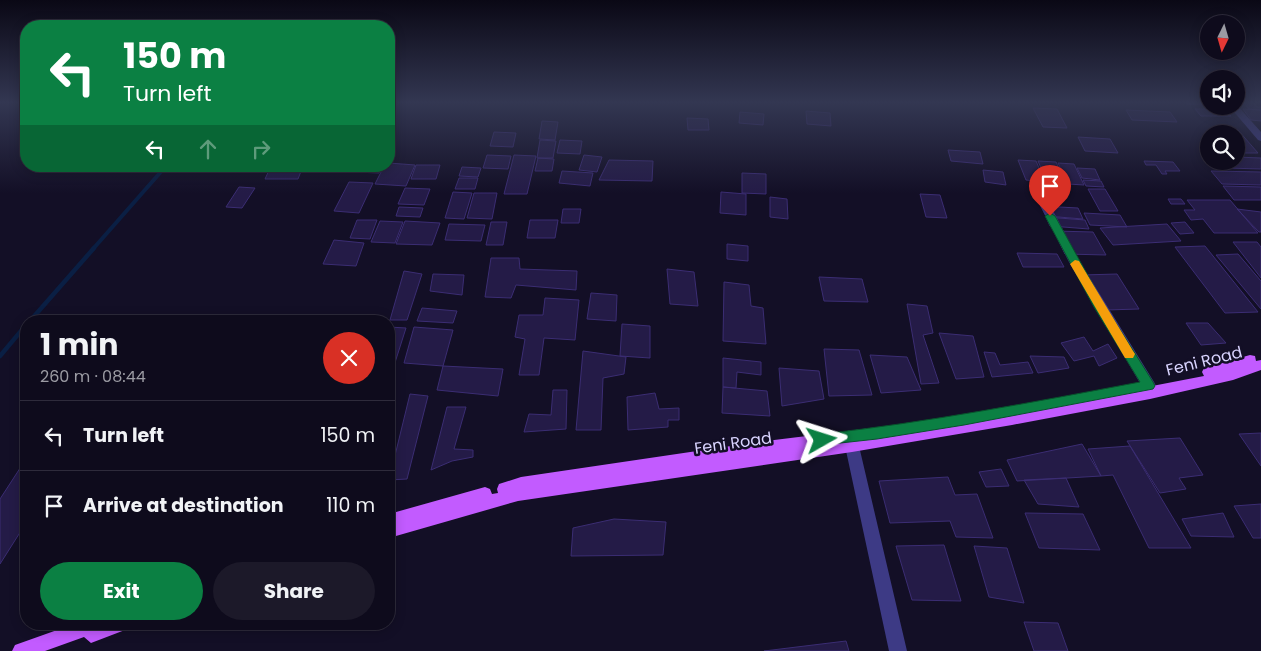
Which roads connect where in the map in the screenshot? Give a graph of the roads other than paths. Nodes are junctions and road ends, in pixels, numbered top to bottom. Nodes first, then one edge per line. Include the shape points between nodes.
1 (1035, 186) dead end
2 (1261, 356) edge
3 (1261, 365) edge
4 (1149, 386) junction
5 (852, 446) junction
6 (395, 520) edge
7 (395, 528) edge
8 (81, 630) edge
9 (102, 630) edge
10 (20, 651) edge
11 (43, 651) edge
12 (898, 651) edge

1 - 4 street via 1062,240
2 - 4 main road
3 - 5 main road, Feni Road via 1233,375 1150,393
4 - 6 main road via 916,428 521,484
5 - 7 main road, Feni Road via 518,494
5 - 12 street
8 - 10 main road
9 - 11 main road

